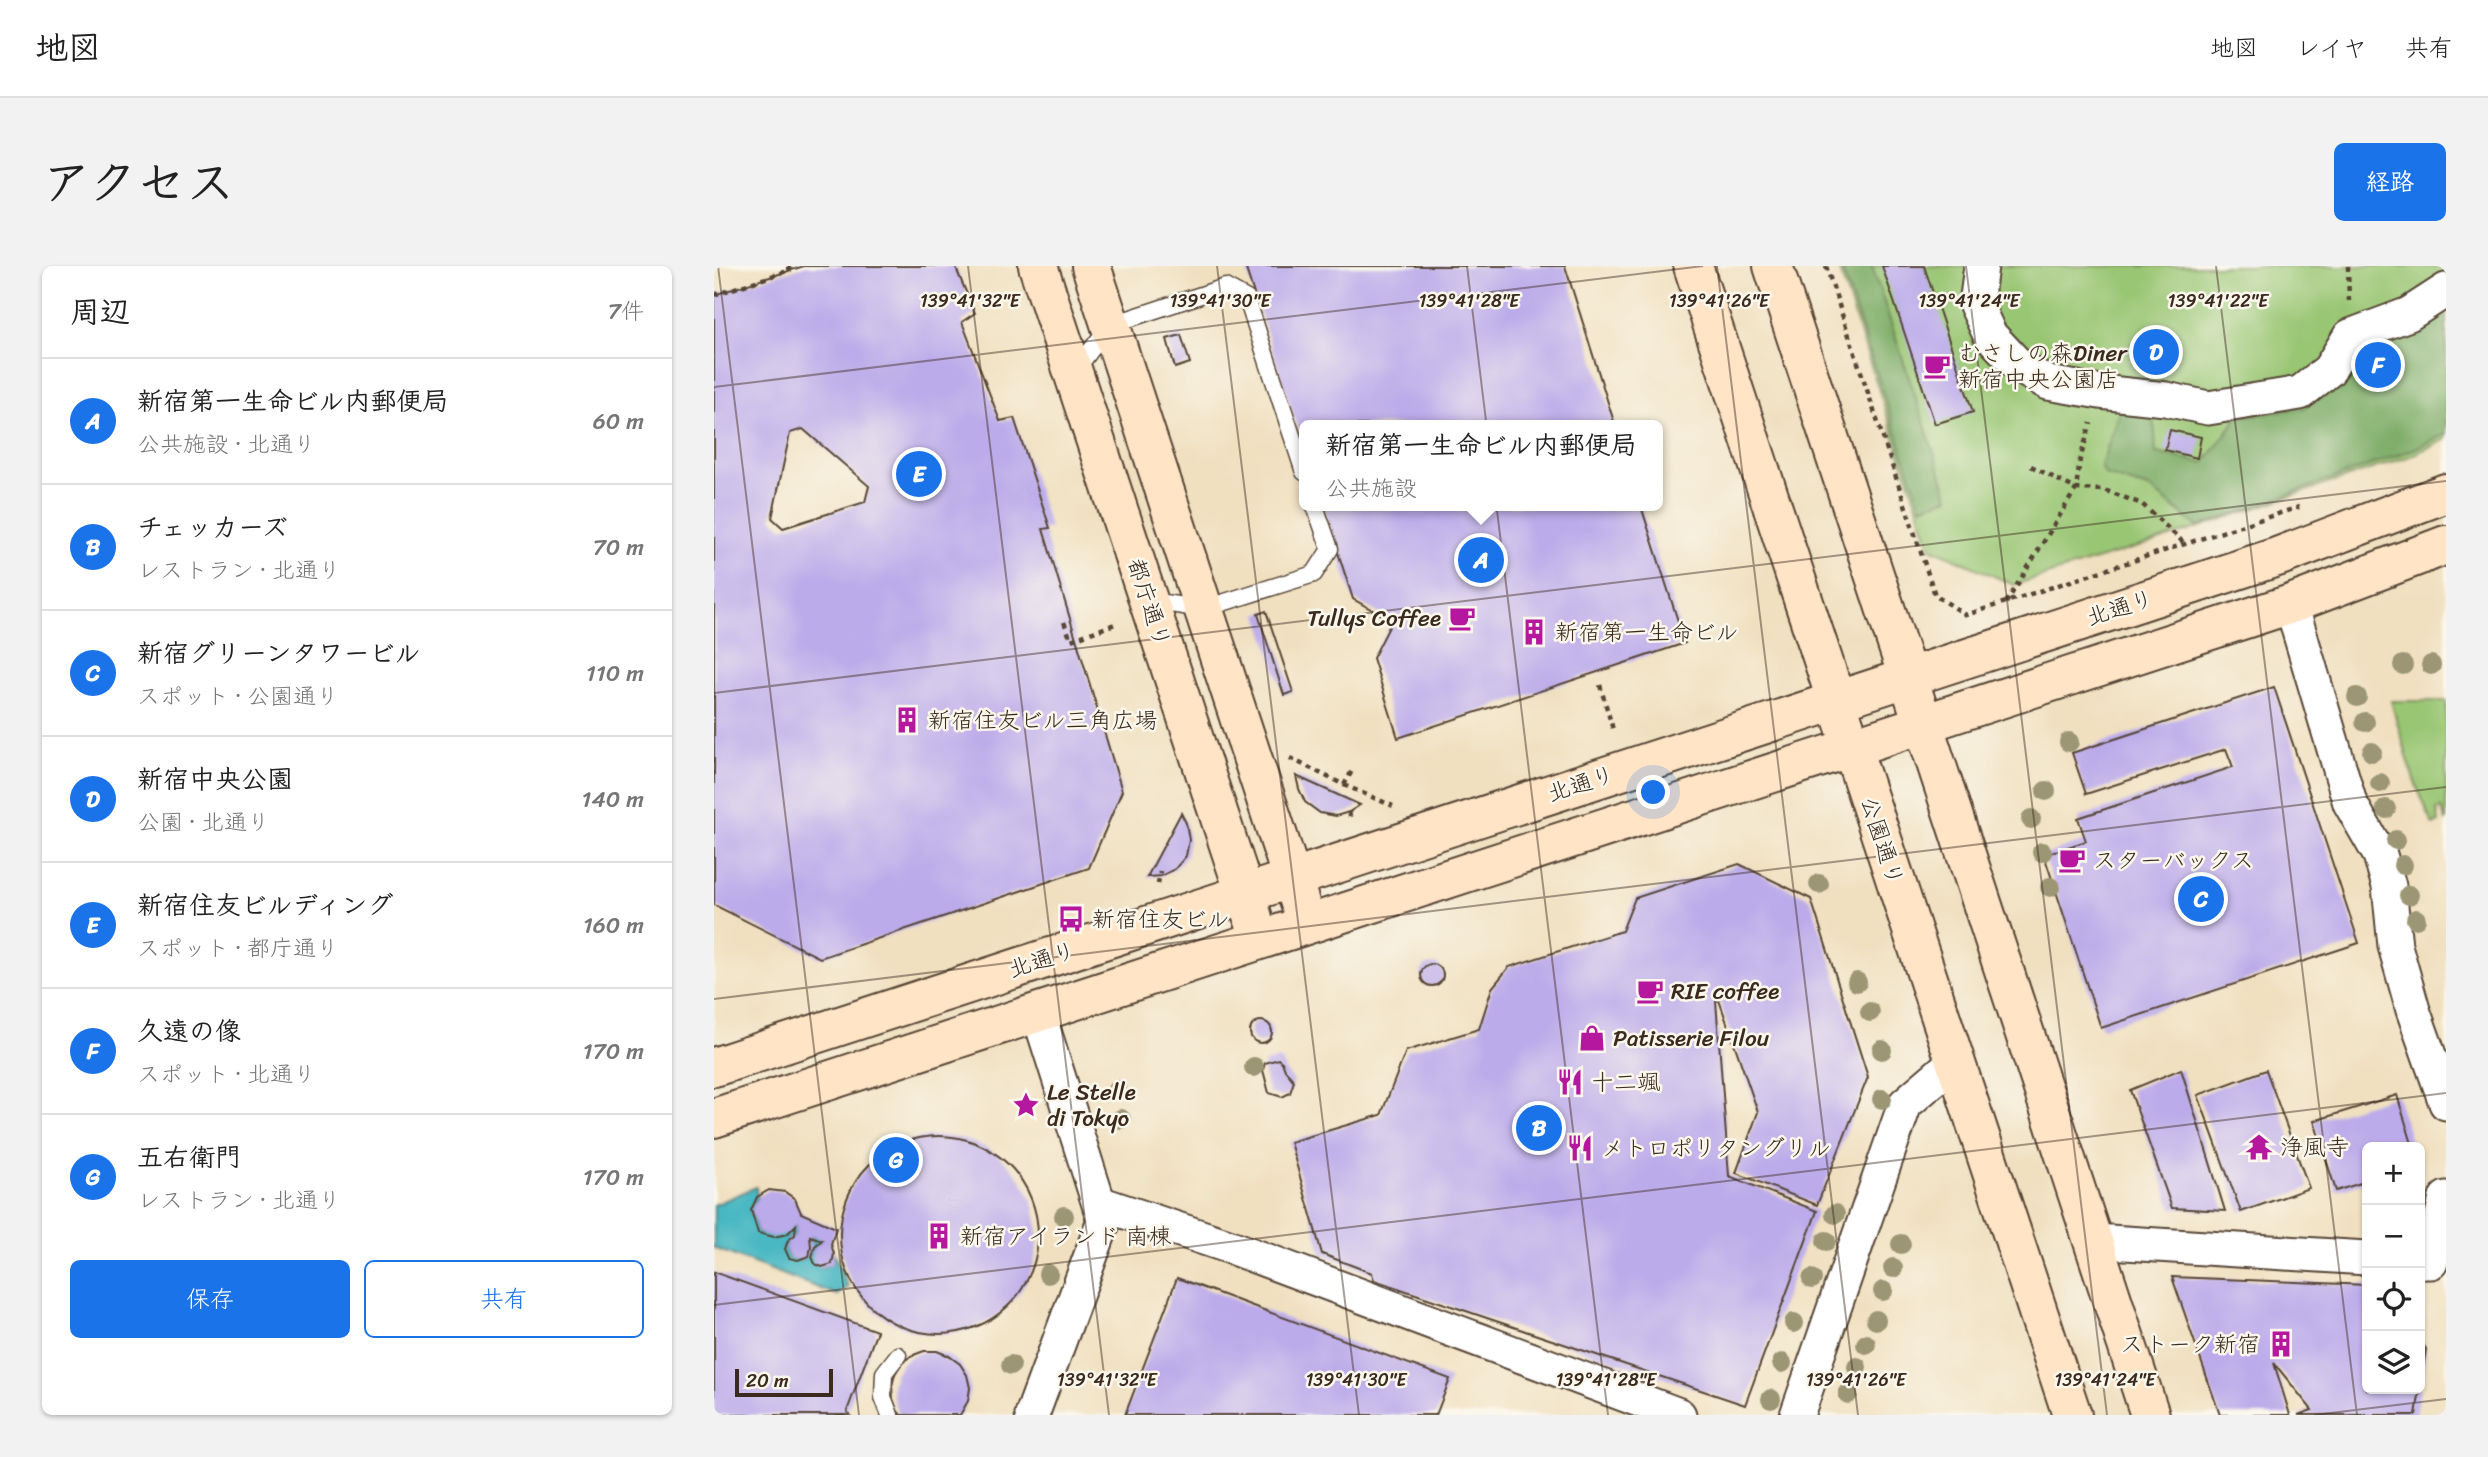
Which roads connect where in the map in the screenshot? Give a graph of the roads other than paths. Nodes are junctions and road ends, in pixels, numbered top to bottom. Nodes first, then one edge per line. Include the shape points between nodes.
1 (1038, 266) edge
2 (1091, 266) edge
3 (1693, 266) edge
4 (1773, 266) edge
5 (1981, 266) edge
6 (2446, 290) edge
7 (1110, 325) junction
8 (1074, 373) junction
9 (1299, 457) edge
10 (2446, 493) edge
11 (1317, 511) edge
12 (2446, 545) edge
13 (2291, 604) junction
14 (1203, 609) junction
15 (1137, 611) junction
16 (1908, 677) junction
17 (1836, 701) junction
18 (1924, 723) junction
19 (1852, 747) junction
20 (1292, 878) junction
21 (1245, 893) junction
22 (1307, 924) junction
23 (1261, 940) junction
24 (1038, 1012) junction
25 (1955, 1061) junction
26 (715, 1064) edge
27 (2446, 1103) edge
28 (723, 1115) edge
29 (2446, 1198) edge
30 (1099, 1203) junction
31 (2093, 1241) junction
32 (2362, 1258) edge
33 (2432, 1263) edge
34 (898, 1354) dead end
35 (890, 1415) edge
36 (1032, 1415) edge
37 (1679, 1415) edge
38 (1797, 1415) edge
39 (2072, 1415) edge
40 (2150, 1415) edge

1 - 8 main road, 都庁通り
2 - 7 main road
3 - 17 main road, 公園通り
4 - 16 main road
5 - 6 street via 1976,304 1990,335 2020,368 2048,383 2208,408 2300,393 2329,370 2350,336 2409,314
7 - 8 lane
7 - 9 lane via 1225,287 1247,299
7 - 14 main road
8 - 15 main road, 都庁通り
10 - 16 main road, 北通り via 2277,557
11 - 14 lane via 1330,549 1314,574
12 - 13 main road
13 - 18 main road
13 - 27 street via 2350,803 2380,855 2389,886 2395,946
14 - 15 lane
14 - 20 main road
15 - 21 main road, 都庁通り
16 - 17 main road, 北通り
16 - 18 main road
17 - 19 main road, 公園通り
17 - 20 main road, 北通り
18 - 19 main road
18 - 31 main road
19 - 22 main road
19 - 25 main road, 公園通り
20 - 21 main road, 北通り
20 - 22 main road
21 - 23 main road, 都庁通り
21 - 26 main road, 北通り
22 - 23 main road
23 - 24 main road
24 - 28 main road
24 - 30 street
25 - 38 street via 1905,1104
25 - 39 main road, 公園通り
26 - 28 main road
29 - 33 street
30 - 36 street via 1104,1220
30 - 37 street via 1228,1246
31 - 32 street
31 - 40 main road
34 - 35 lane via 884,1373

